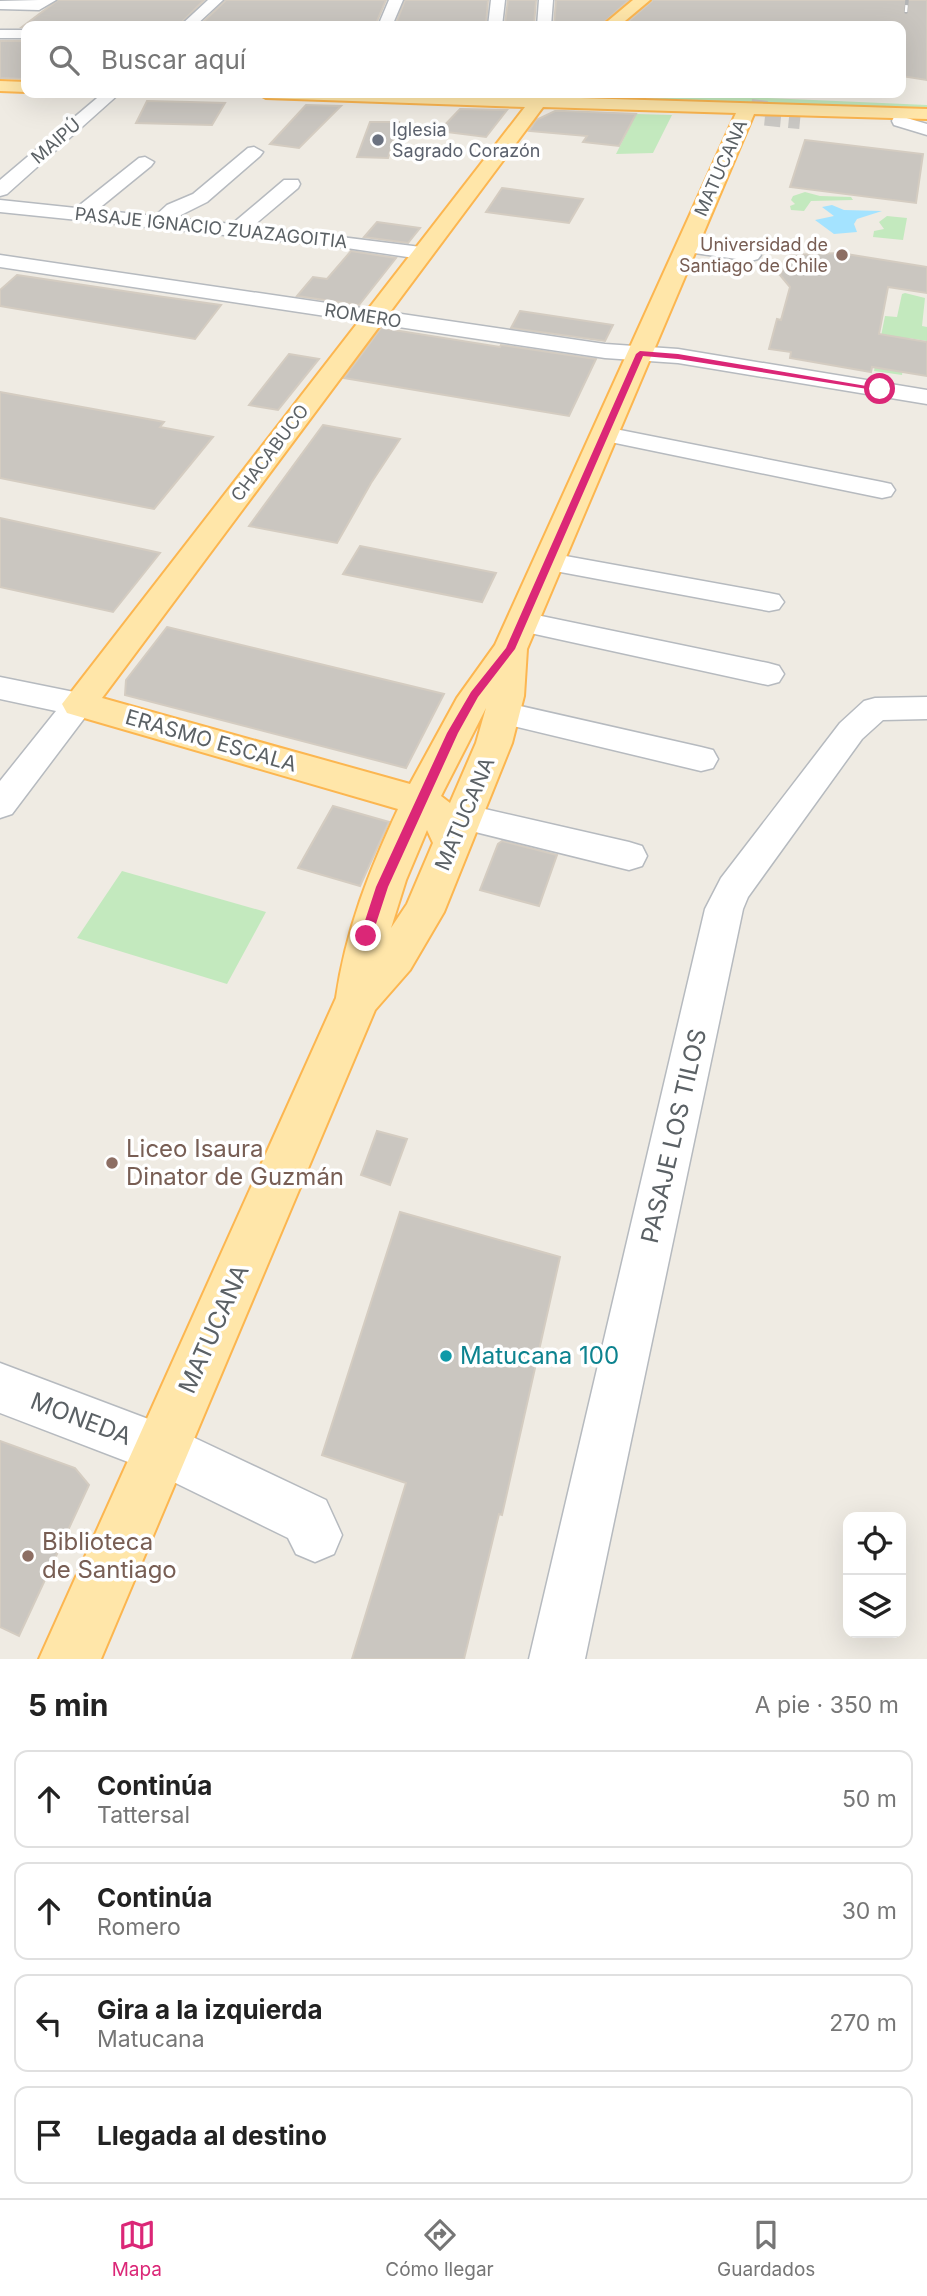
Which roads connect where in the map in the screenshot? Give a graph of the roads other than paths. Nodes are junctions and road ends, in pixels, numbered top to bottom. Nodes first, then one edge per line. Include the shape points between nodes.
1 (49, 0) edge
2 (216, 0) edge
3 (396, 0) edge
4 (499, 0) edge
5 (546, 0) edge
6 (642, 0) edge
7 (1, 2) edge
8 (193, 21) edge
9 (387, 21) edge
10 (496, 21) edge
11 (544, 21) edge
12 (616, 21) edge
13 (0, 34) edge
14 (21, 34) edge
15 (0, 86) edge
16 (21, 87) edge
17 (106, 98) edge
18 (539, 98) edge
19 (592, 98) edge
20 (927, 100) edge
21 (749, 101) edge
22 (805, 111) junction
23 (927, 114) edge
24 (900, 121) junction
25 (927, 122) edge
26 (927, 131) edge
27 (254, 152) dead end
28 (145, 162) dead end
29 (291, 184) dead end
30 (0, 190) edge
31 (0, 206) edge
32 (87, 209) junction
33 (254, 216) junction
34 (160, 222) junction
35 (322, 226) dead end
36 (237, 230) junction
37 (0, 243) edge
38 (687, 247) junction
39 (36, 248) dead end
40 (421, 253) junction
41 (751, 255) dead end
42 (117, 258) dead end
43 (0, 261) edge
44 (89, 274) junction
45 (373, 317) junction
46 (640, 354) junction
47 (927, 397) edge
48 (605, 434) junction
49 (882, 490) dead end
50 (549, 562) junction
51 (769, 602) dead end
52 (516, 636) junction
53 (768, 674) dead end
54 (0, 688) edge
55 (79, 704) junction
56 (927, 708) edge
57 (503, 713) junction
58 (701, 759) dead end
59 (421, 801) junction
60 (0, 806) edge
61 (458, 830) junction
62 (629, 856) dead end
63 (358, 998) junction
64 (0, 1388) edge
65 (162, 1449) junction
66 (315, 1535) dead end
67 (70, 1659) edge
68 (557, 1659) edge

1 - 7 street via 39,6
2 - 8 street
3 - 9 street
4 - 10 street
5 - 11 street
6 - 12 main road
13 - 14 street
15 - 16 main road
17 - 30 street, MAIPÚ
18 - 40 main road, CHACABUCO
19 - 21 main road
20 - 21 main road
21 - 22 main road
21 - 38 main road, MATUCANA
22 - 23 main road
22 - 24 main road
24 - 25 main road
24 - 26 street
27 - 34 street via 200,198 174,209
28 - 32 street via 121,182 100,182 77,200
29 - 33 street
31 - 32 street, PASAJE IGNACIO ZUAZAGOITIA
32 - 34 street, PASAJE IGNACIO ZUAZAGOITIA
33 - 35 street
33 - 36 street
34 - 36 street, PASAJE IGNACIO ZUAZAGOITIA
36 - 40 street, PASAJE IGNACIO ZUAZAGOITIA
37 - 39 street
38 - 41 street
38 - 46 main road, MATUCANA
40 - 45 main road, CHACABUCO
42 - 44 street
43 - 44 street, ROMERO
44 - 45 street, ROMERO
45 - 46 street, ROMERO
45 - 55 main road, CHACABUCO
46 - 47 street, ROMERO
46 - 48 main road, MATUCANA
48 - 49 street
48 - 50 main road, MATUCANA
50 - 51 street
50 - 52 main road, MATUCANA
52 - 53 street
52 - 57 main road, MATUCANA
52 - 59 main road, MATUCANA via 463,714
54 - 55 street, ERASMO ESCALA
55 - 59 main road, ERASMO ESCALA
55 - 60 street, CHACABUCO
56 - 68 street, PASAJE LOS TILOS via 875,709 851,731 734,888 724,909
57 - 58 street
57 - 61 main road, MATUCANA
59 - 61 main road
59 - 63 main road, MATUCANA via 373,911
61 - 62 street
61 - 63 main road, MATUCANA via 411,935
63 - 65 main road, MATUCANA
64 - 65 street, MONEDA
65 - 66 street, MONEDA via 307,1519
65 - 67 main road, MATUCANA

